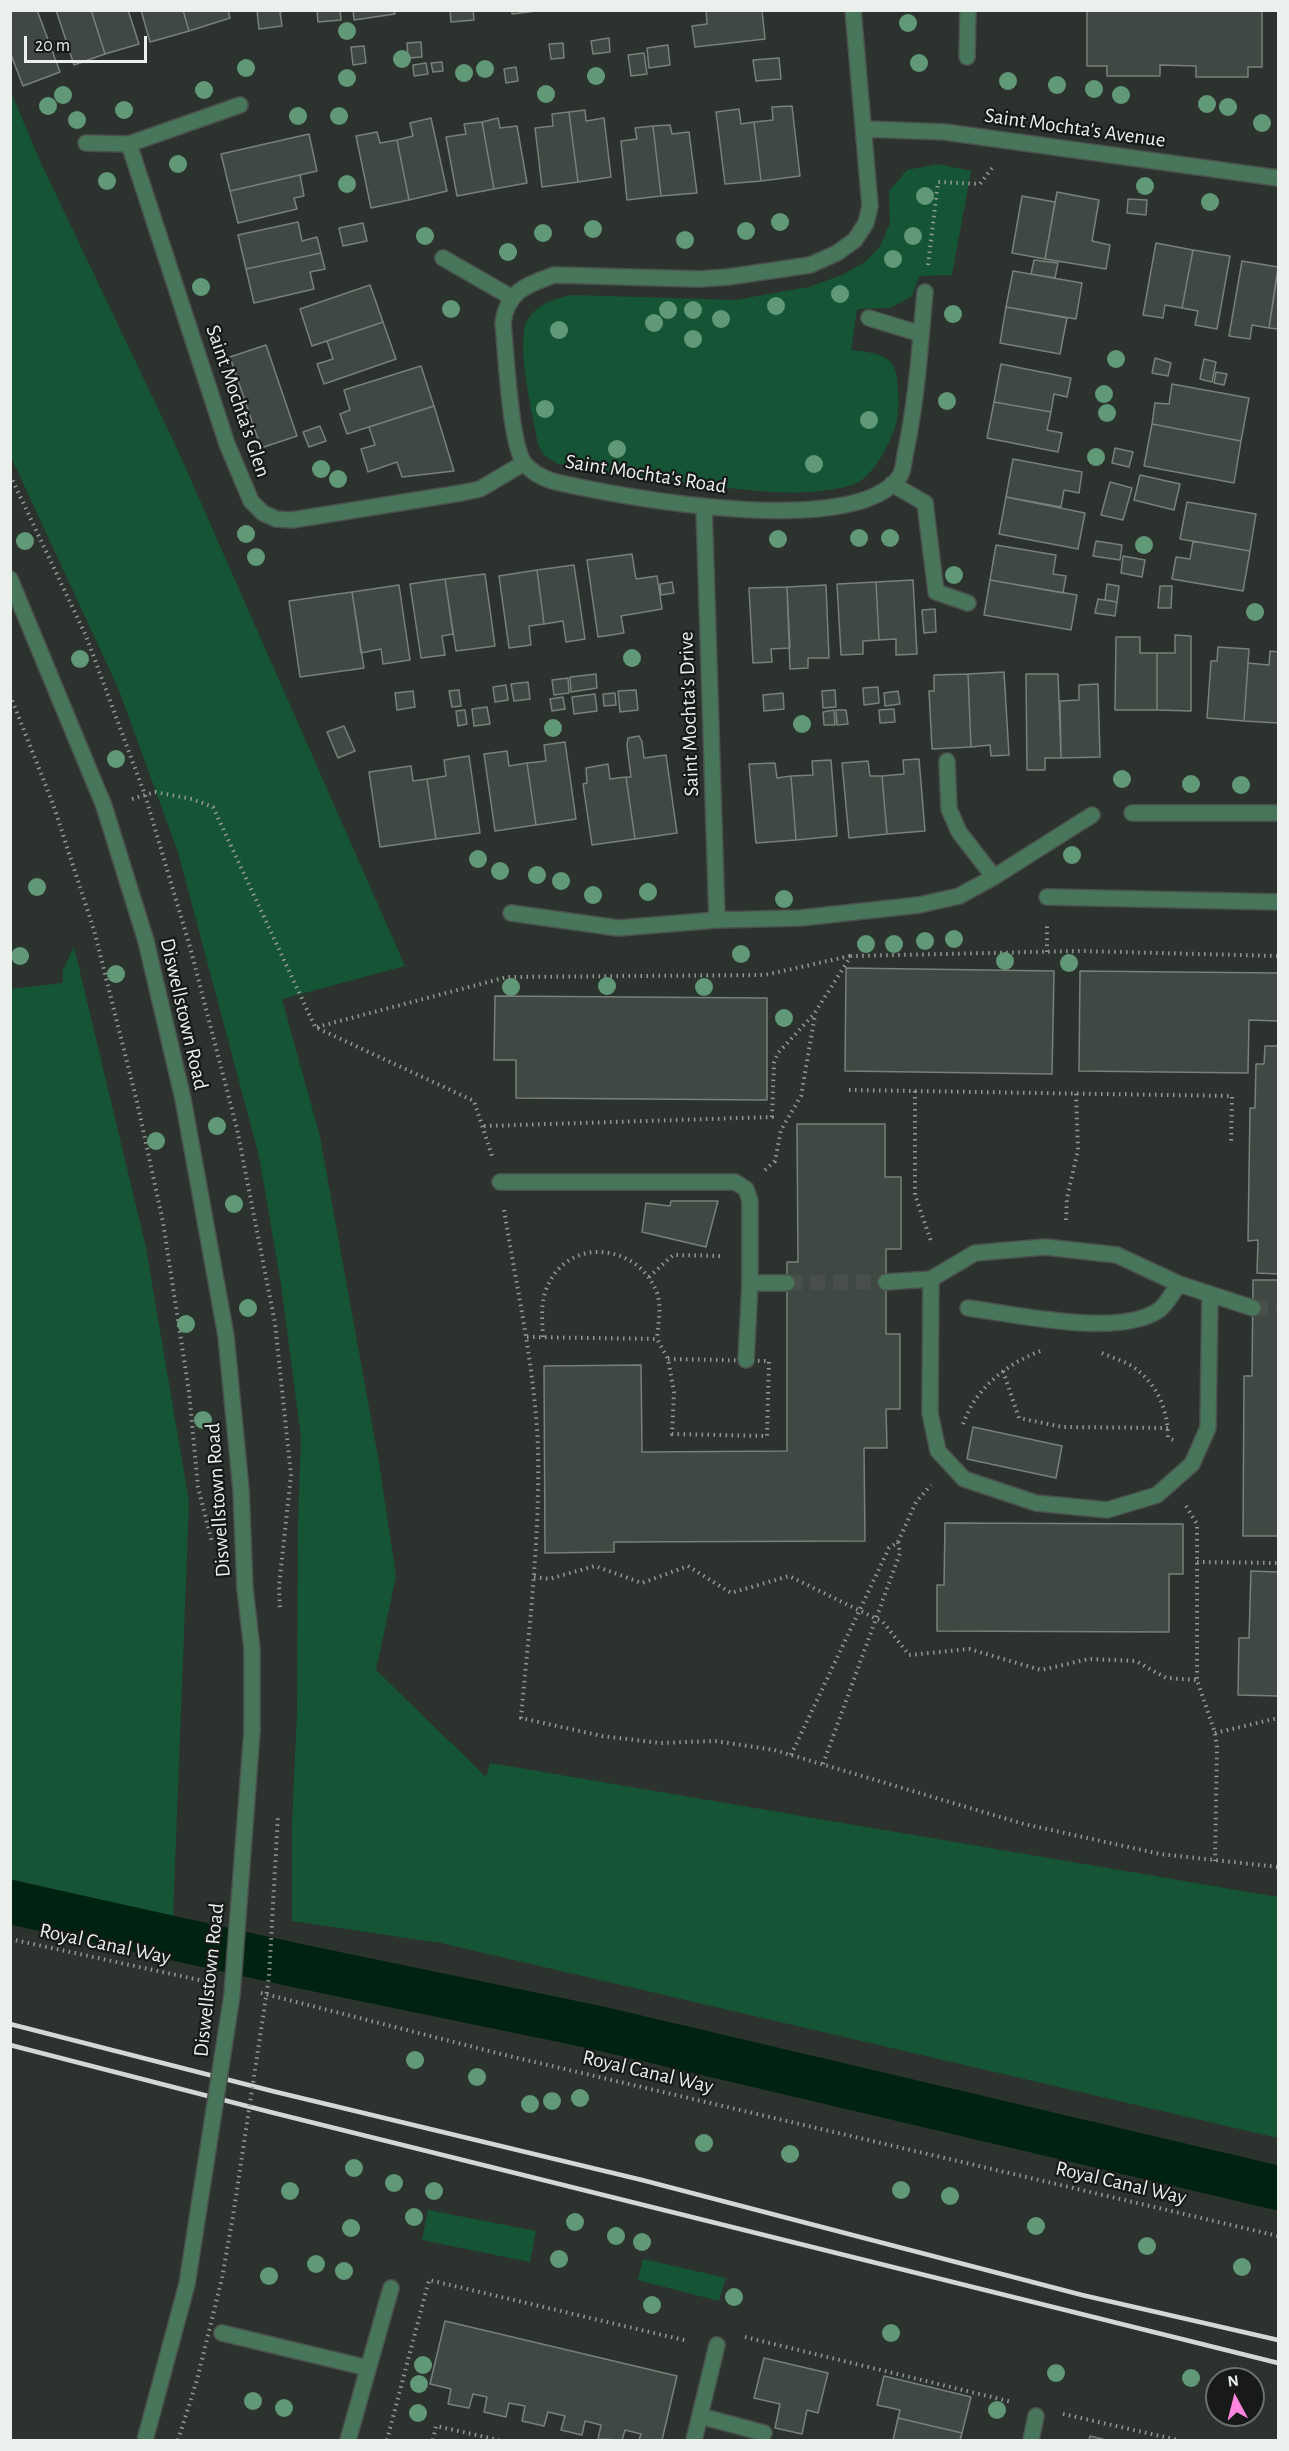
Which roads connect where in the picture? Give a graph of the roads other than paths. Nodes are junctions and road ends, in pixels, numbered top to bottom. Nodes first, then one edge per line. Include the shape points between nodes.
1 (853, 10) edge
2 (968, 10) edge
3 (968, 57) dead end
4 (240, 105) dead end
5 (865, 129) junction
6 (86, 143) dead end
7 (129, 144) junction
8 (1278, 178) edge
9 (443, 258) dead end
10 (925, 292) road end
11 (511, 297) junction
12 (869, 318) dead end
13 (921, 334) junction
14 (524, 463) junction
15 (892, 484) junction
16 (704, 506) junction
17 (10, 579) edge
18 (968, 603) dead end
19 (947, 761) dead end
20 (1132, 813) dead end
21 (1278, 813) edge
22 (1092, 815) dead end
23 (994, 877) junction
24 (1047, 897) dead end
25 (1278, 902) edge
26 (511, 913) dead end
27 (717, 920) junction
28 (500, 1182) road end
29 (937, 1276) junction
30 (886, 1282) tunnel mouth
31 (750, 1283) junction
32 (787, 1283) tunnel mouth
33 (1179, 1284) junction
34 (1210, 1295) junction
35 (968, 1308) dead end
36 (1253, 1308) tunnel mouth
37 (746, 1360) road end
38 (391, 2288) dead end
39 (222, 2333) dead end
40 (717, 2345) dead end
41 (368, 2368) junction
42 (700, 2416) junction
43 (1036, 2416) dead end
44 (764, 2433) dead end
45 (145, 2440) edge
46 (348, 2440) edge
47 (694, 2440) edge
48 (1031, 2440) edge

1 - 5 street
2 - 3 street
4 - 7 street
5 - 8 street, Saint Mochta's Avenue via 945,132
5 - 11 street via 870,206 866,223 855,240 837,253 810,265 728,277 554,275
6 - 7 street
7 - 14 street, Saint Mochta's Glen via 227,444 251,501 263,513 292,520 471,491
9 - 11 street
10 - 13 street
11 - 14 street via 503,323 515,433
12 - 13 street
13 - 15 street via 913,417 901,475
14 - 16 street, Saint Mochta's Road via 552,481
15 - 16 street, Saint Mochta's Road via 865,500 838,507 762,511
15 - 18 street via 925,503 936,592
16 - 27 street, Saint Mochta's Drive
17 - 45 street, Diswellstown Road, bridge via 104,806 146,941 183,1099 226,1336 241,1490 252,1649 252,1731 232,1995 187,2284
19 - 23 street via 949,809 959,832
20 - 21 street
22 - 23 street
23 - 27 street via 959,896 919,905 800,918
24 - 25 street
26 - 27 street via 618,928
28 - 31 street via 735,1182 746,1189 750,1201
29 - 30 street
29 - 33 street via 975,1253 1045,1247 1118,1255
29 - 34 street via 930,1413 938,1451 964,1479 1036,1503 1107,1510 1157,1495 1192,1464 1208,1428
31 - 32 street
31 - 37 street
33 - 34 street
33 - 35 street via 1160,1309 1130,1322 1072,1322
34 - 36 street
38 - 41 street
39 - 41 street
40 - 42 street
41 - 46 street
42 - 44 street
42 - 47 street
43 - 48 street

